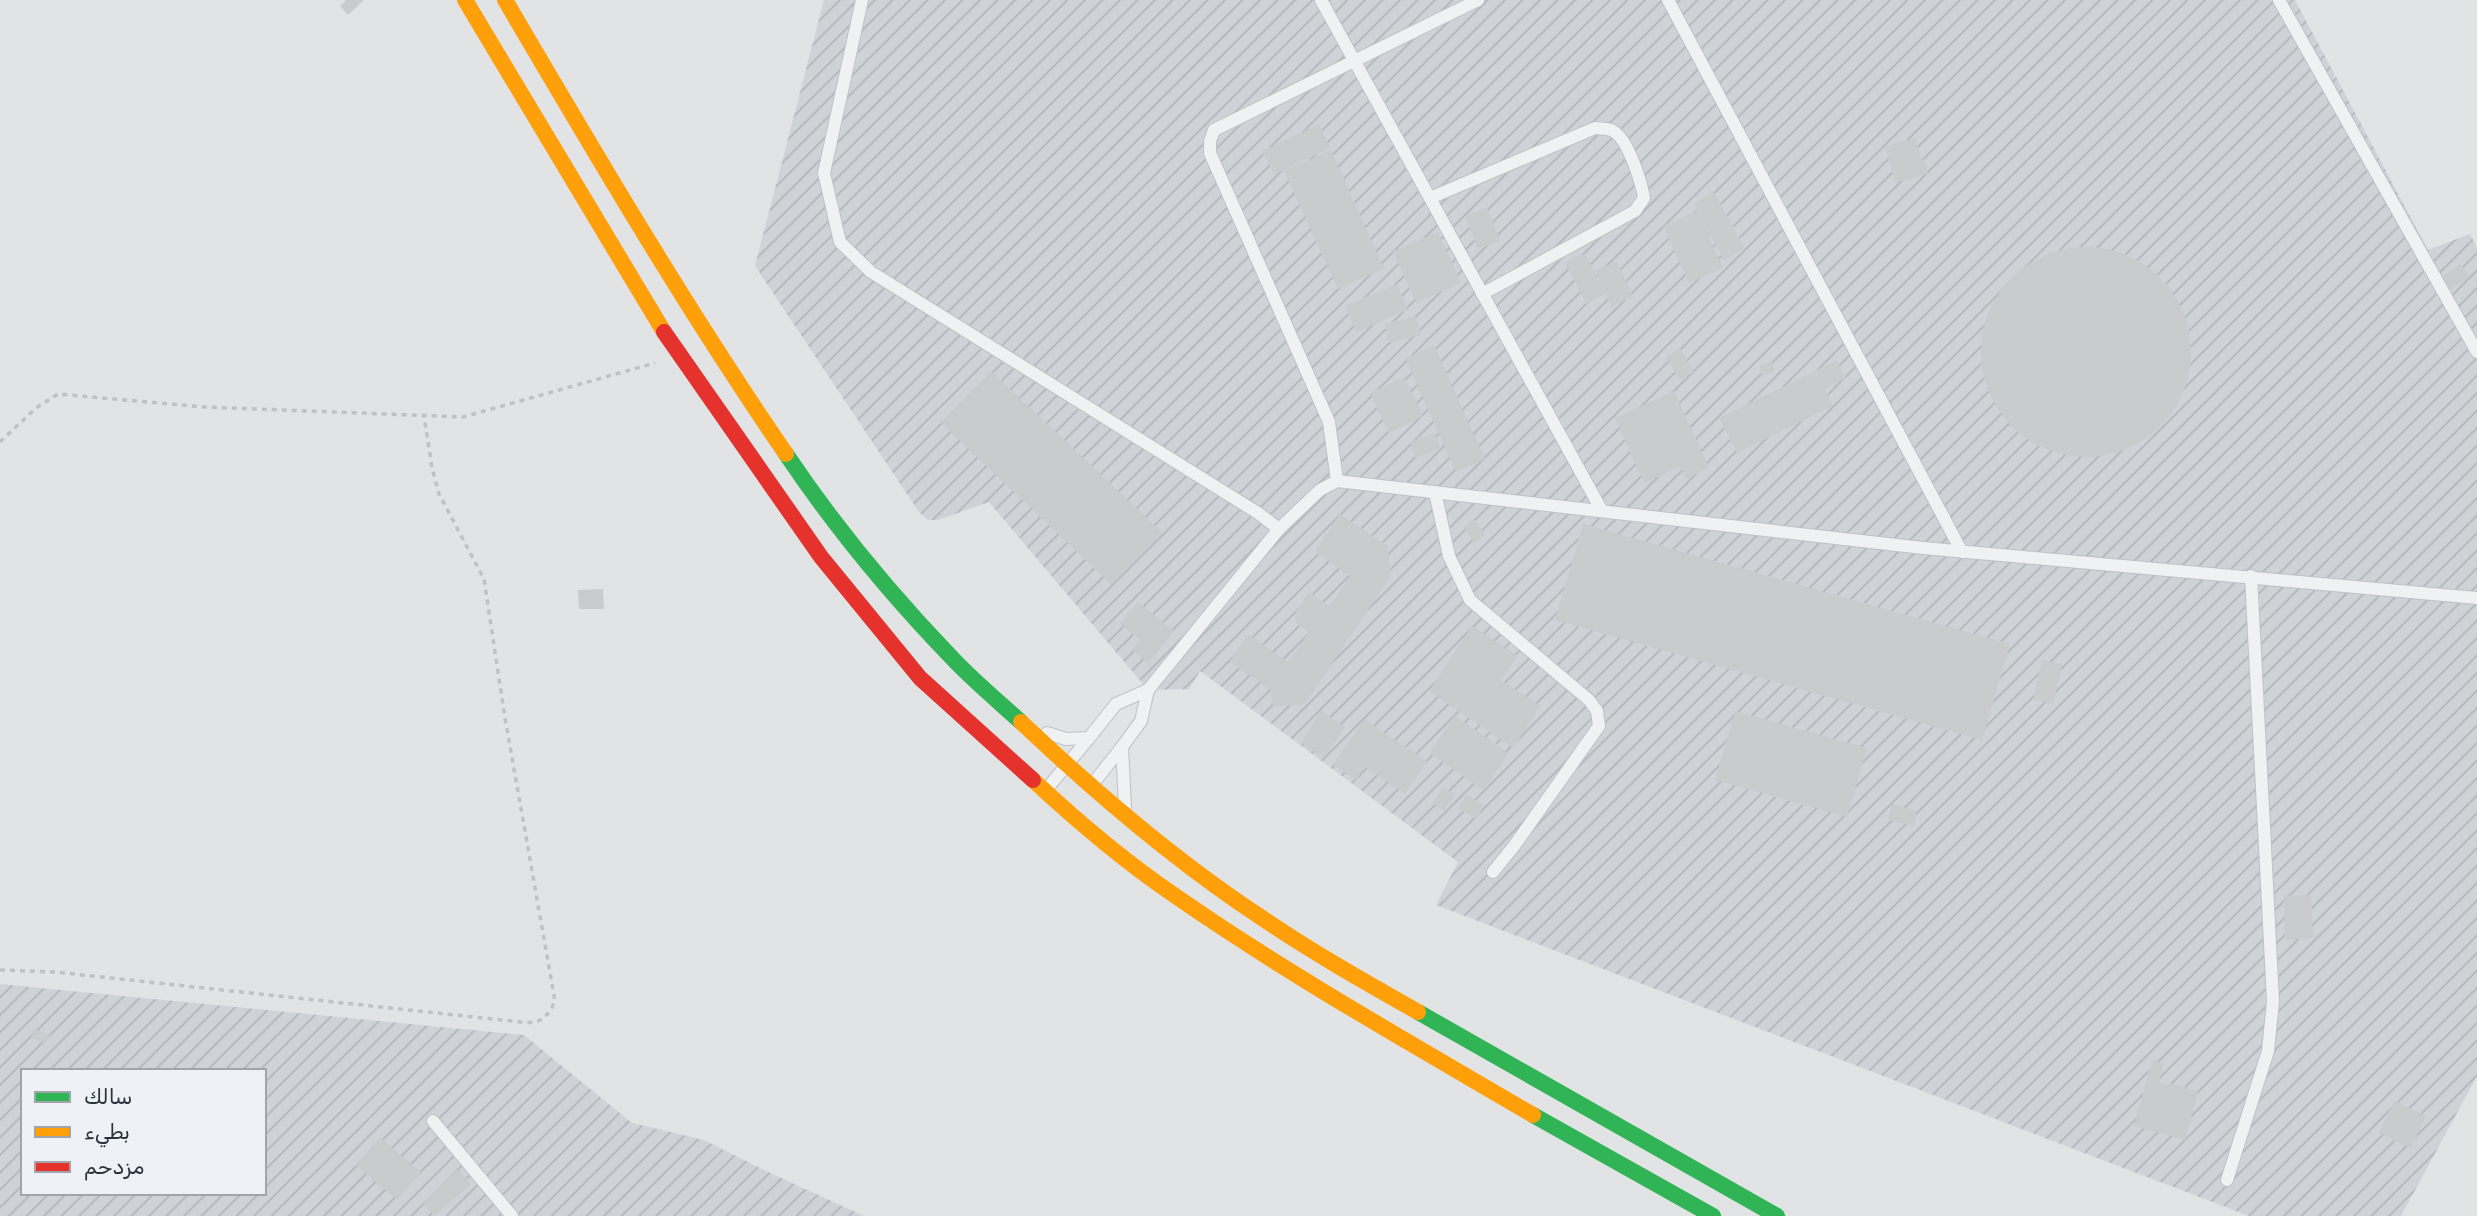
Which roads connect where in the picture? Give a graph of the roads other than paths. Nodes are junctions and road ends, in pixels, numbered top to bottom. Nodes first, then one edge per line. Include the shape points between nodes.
1 (465, 0) edge
2 (505, 0) edge
3 (862, 0) edge
4 (1321, 0) edge
5 (1478, 0) edge
6 (1668, 0) edge
7 (2279, 0) edge
8 (1354, 60) junction
9 (1430, 198) junction
10 (1482, 294) junction
11 (2477, 352) edge
12 (1337, 481) junction
13 (1435, 492) junction
14 (1602, 511) junction
15 (1279, 529) junction
16 (1962, 552) junction
17 (2251, 576) junction
18 (2477, 598) edge
19 (1148, 690) junction
20 (1012, 716) junction
21 (1089, 738) junction
22 (1122, 747) junction
23 (1066, 765) junction
24 (1045, 791) junction
25 (1081, 801) junction
26 (1126, 814) junction
27 (1493, 872) dead end
28 (1551, 1089) junction
29 (1534, 1116) junction
30 (433, 1121) dead end
31 (2227, 1180) dead end
32 (512, 1216) edge
33 (1713, 1216) edge
34 (1777, 1216) edge

1 - 24 main road via 680,356 821,557 920,678
2 - 20 main road via 741,390 813,494 954,662
3 - 15 lane via 824,173 840,242 871,272
4 - 8 lane
5 - 8 lane
6 - 16 lane
7 - 11 lane
8 - 9 lane
8 - 12 lane via 1214,130 1210,141 1210,153 1329,422
9 - 10 lane
9 - 10 lane via 1595,128 1611,130 1623,140 1644,198 1635,211
10 - 14 lane
12 - 13 lane
12 - 15 lane via 1320,489
13 - 14 lane
13 - 27 lane via 1449,556 1470,600 1597,711 1599,726
14 - 16 lane
15 - 19 lane
16 - 17 lane
17 - 18 lane
17 - 31 lane via 2273,1001 2268,1051
19 - 21 lane via 1116,704
19 - 22 lane via 1141,721
20 - 21 lane via 1066,739
20 - 23 main road
21 - 23 lane
22 - 25 lane
22 - 26 lane
23 - 24 lane
23 - 25 main road
24 - 25 main road
25 - 26 main road
25 - 29 main road via 1184,902
26 - 28 main road via 1261,918
28 - 29 main road
28 - 34 main road
29 - 33 main road
30 - 32 lane

